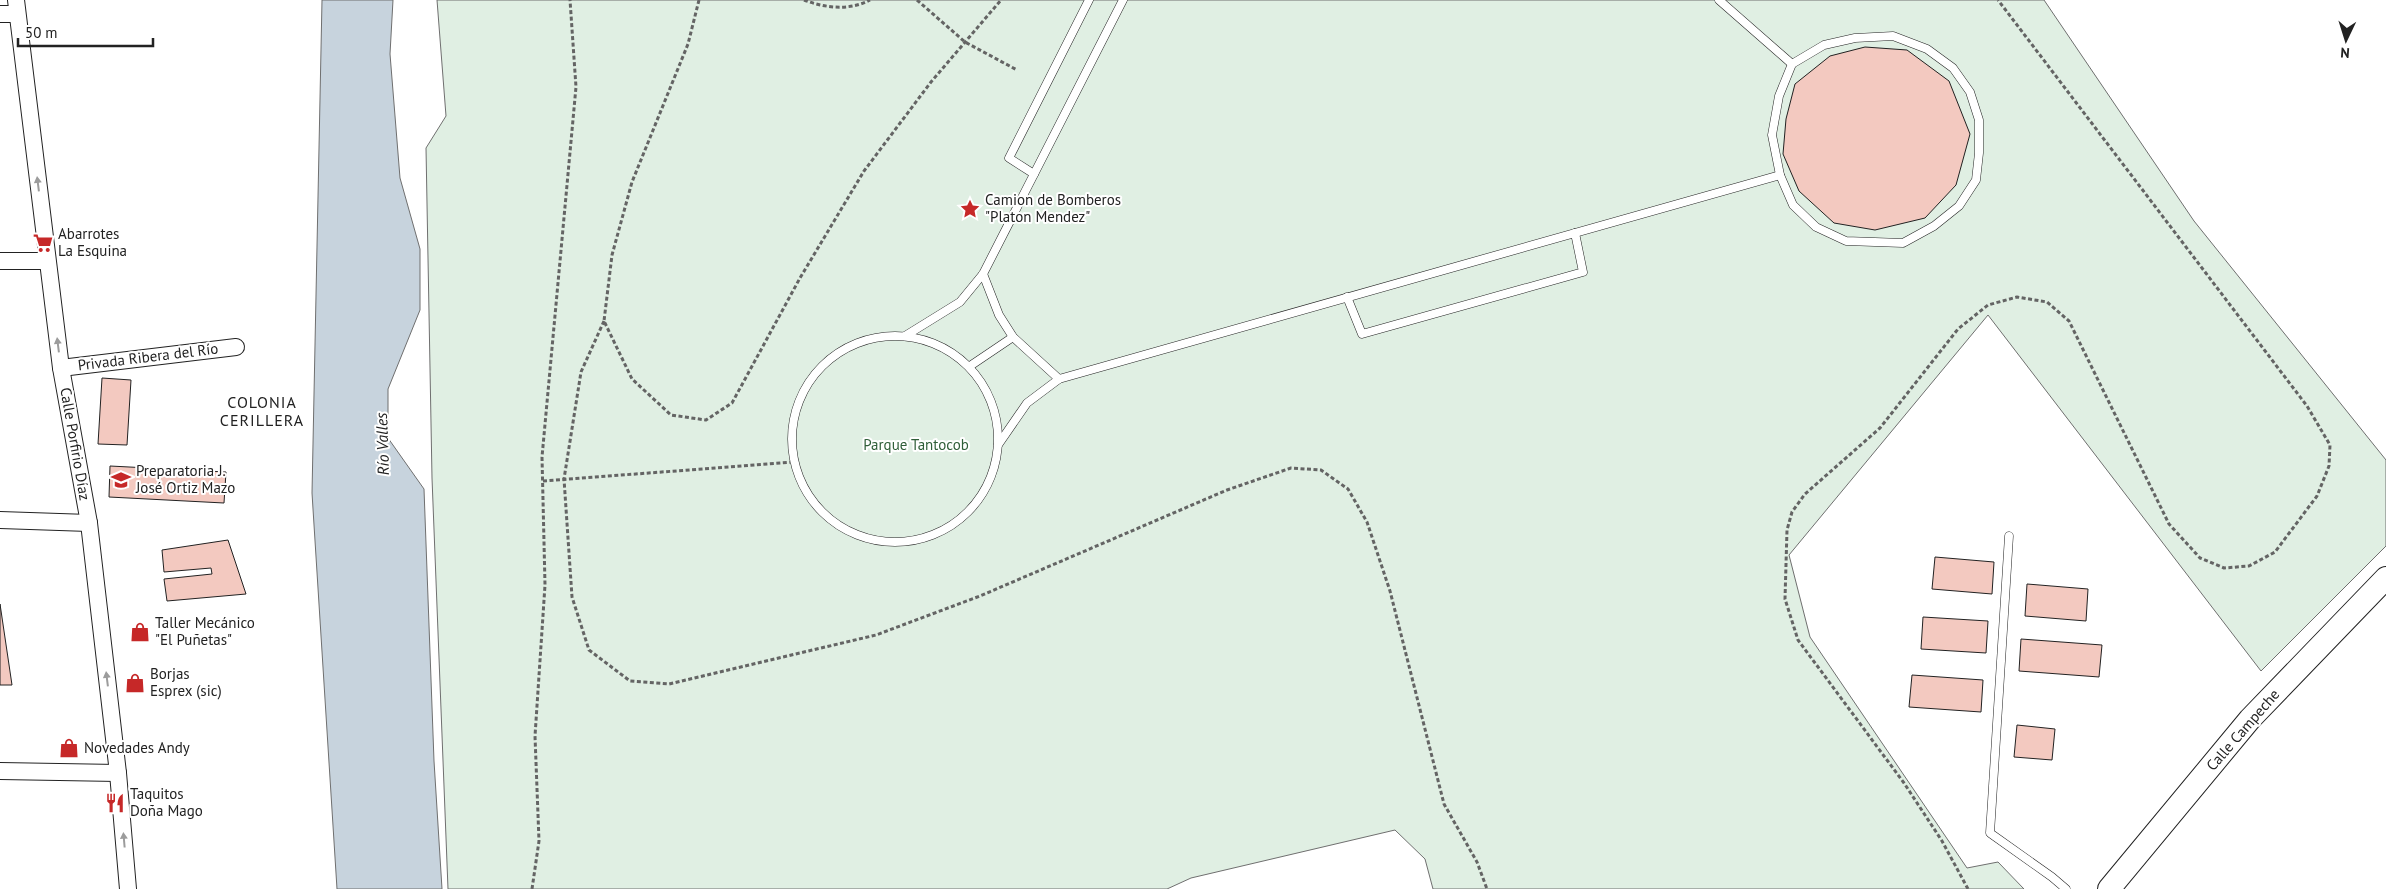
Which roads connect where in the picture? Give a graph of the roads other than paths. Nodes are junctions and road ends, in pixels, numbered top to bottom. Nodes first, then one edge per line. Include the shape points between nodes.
1 (1089, 0) edge
2 (1123, 0) edge
3 (1719, 0) edge
4 (16, 7) edge
5 (0, 14) edge
6 (1792, 64) junction
7 (1034, 174) junction
8 (1780, 175) junction
9 (1575, 233) junction
10 (0, 261) edge
11 (47, 261) junction
12 (983, 274) junction
13 (1347, 297) junction
14 (905, 336) junction
15 (1013, 337) junction
16 (236, 347) dead end
17 (970, 366) junction
18 (61, 368) junction
19 (1059, 379) junction
20 (998, 445) junction
21 (0, 520) edge
22 (89, 523) junction
23 (2009, 536) dead end
24 (2386, 578) edge
25 (0, 771) edge
26 (118, 773) junction
27 (128, 889) edge
28 (2066, 889) edge
29 (2109, 889) edge

1 - 7 lane via 1009,158
2 - 7 lane
3 - 6 lane
4 - 5 street
11 -> 4 street, Calle Porfirio Díaz
6 - 8 lane via 1779,96 1772,135
6 - 8 lane via 1824,45 1855,38 1893,36 1927,49 1953,68 1970,92 1979,120 1979,153 1976,180 1959,206 1934,226 1903,243 1846,242 1816,227 1793,205
7 - 12 lane
8 - 9 lane
9 - 13 lane
9 - 13 lane via 1583,272 1362,334
10 - 11 street
18 -> 11 street, Calle Porfirio Díaz
12 - 14 lane via 960,302
12 - 15 lane via 999,315
13 - 19 lane
14 - 17 lane via 940,345
14 - 20 lane via 873,338 842,350 817,370 800,398 792,429 794,462 806,492 827,517 855,534 886,542 922,539 955,524 980,498 996,466
15 - 17 lane
15 - 19 lane
16 - 18 street, Privada Ribera del Río
17 - 20 lane via 990,396 999,430
18 - 22 street, Calle Porfirio Díaz
19 - 20 lane via 1027,402
21 - 22 street
26 -> 22 street, Calle Porfirio Díaz
23 - 28 lane via 1990,833
24 - 29 street, Calle Campeche via 2250,719
25 - 26 street
27 -> 26 street, Calle Porfirio Díaz

